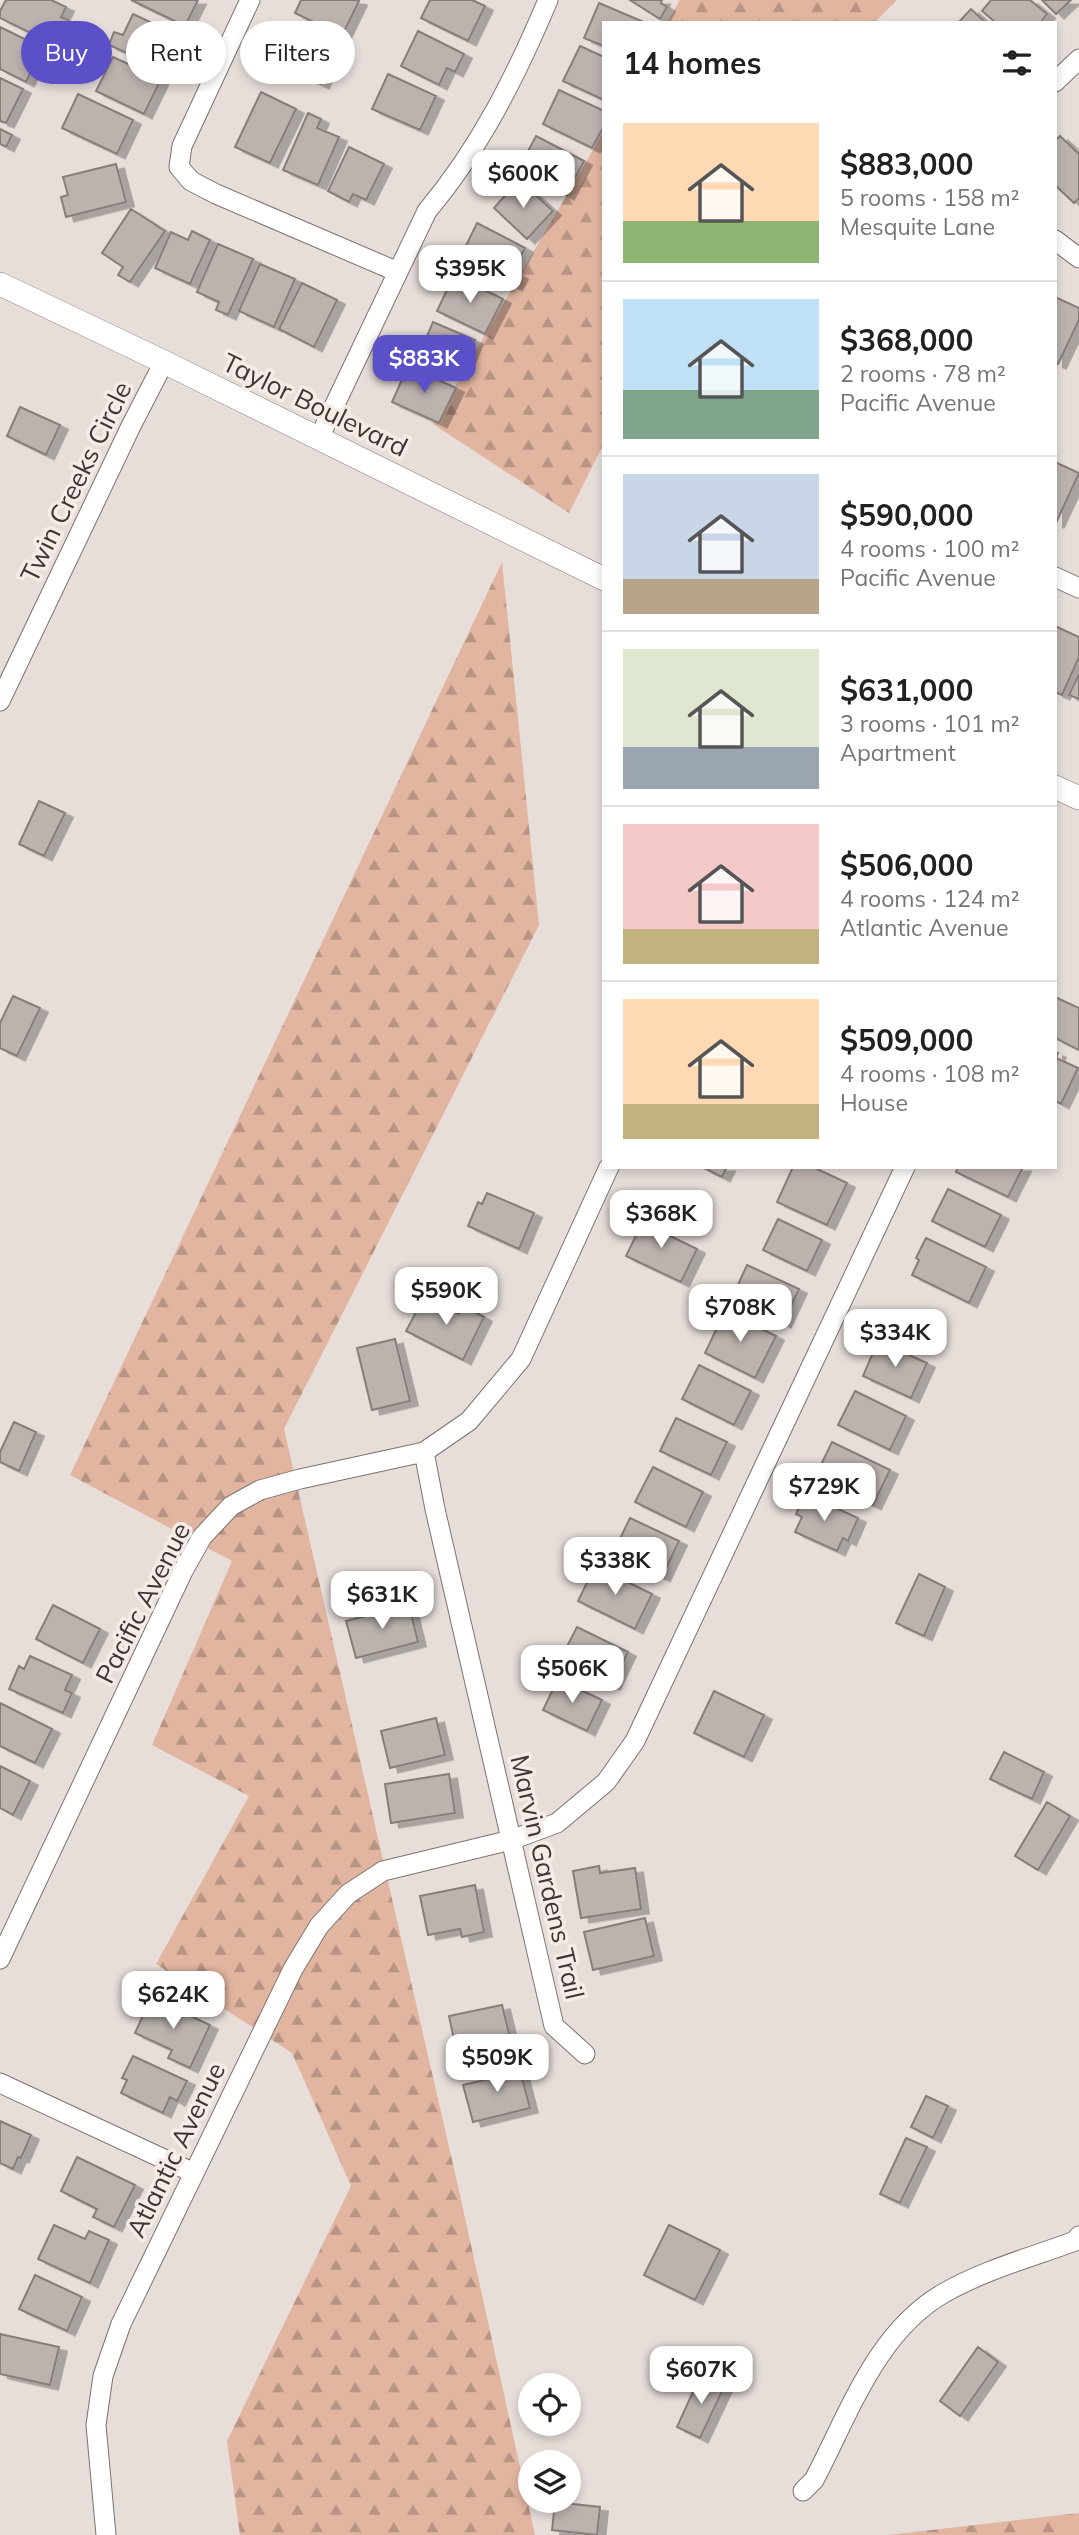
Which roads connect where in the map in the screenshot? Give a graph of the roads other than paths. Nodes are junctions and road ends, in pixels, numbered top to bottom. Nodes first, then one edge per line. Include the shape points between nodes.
1 (250, 0) edge
2 (548, 0) edge
3 (1079, 59) edge
4 (1057, 80) edge
5 (1057, 242) edge
6 (1079, 258) edge
7 (398, 272) junction
8 (0, 284) edge
9 (164, 362) junction
10 (319, 438) junction
11 (602, 578) edge
12 (1057, 578) edge
13 (1079, 588) edge
14 (0, 701) edge
15 (1057, 788) edge
16 (1079, 798) edge
17 (609, 1169) edge
18 (904, 1169) edge
19 (424, 1452) junction
20 (511, 1840) junction
21 (0, 1959) edge
22 (585, 2054) dead end
23 (0, 2083) edge
24 (194, 2173) junction
25 (1079, 2236) edge
26 (803, 2491) dead end
27 (106, 2535) edge

1 - 7 street via 183,146 179,167 191,181 216,194
2 - 7 street via 488,125 427,211
3 - 4 street
5 - 6 street
7 - 10 street
8 - 9 street, Taylor Boulevard
9 - 10 street, Taylor Boulevard
9 - 14 street, Twin Creeks Circle
10 - 11 street, Taylor Boulevard
12 - 13 street
15 - 16 street
17 - 19 street, Pacific Avenue via 521,1359 469,1421
18 - 20 street, Atlantic Avenue via 635,1741 606,1782 557,1823
19 - 20 street, Marvin Gardens Trail
19 - 21 street, Pacific Avenue via 260,1490 231,1506 202,1537
20 - 22 street, Marvin Gardens Trail via 554,2026
20 - 24 street, Atlantic Avenue via 383,1871 348,1894 319,1926 293,1969
23 - 24 street
24 - 27 street, Atlantic Avenue via 121,2324 103,2376 96,2425
25 - 26 street via 944,2293 915,2315 897,2332 863,2382 814,2480

